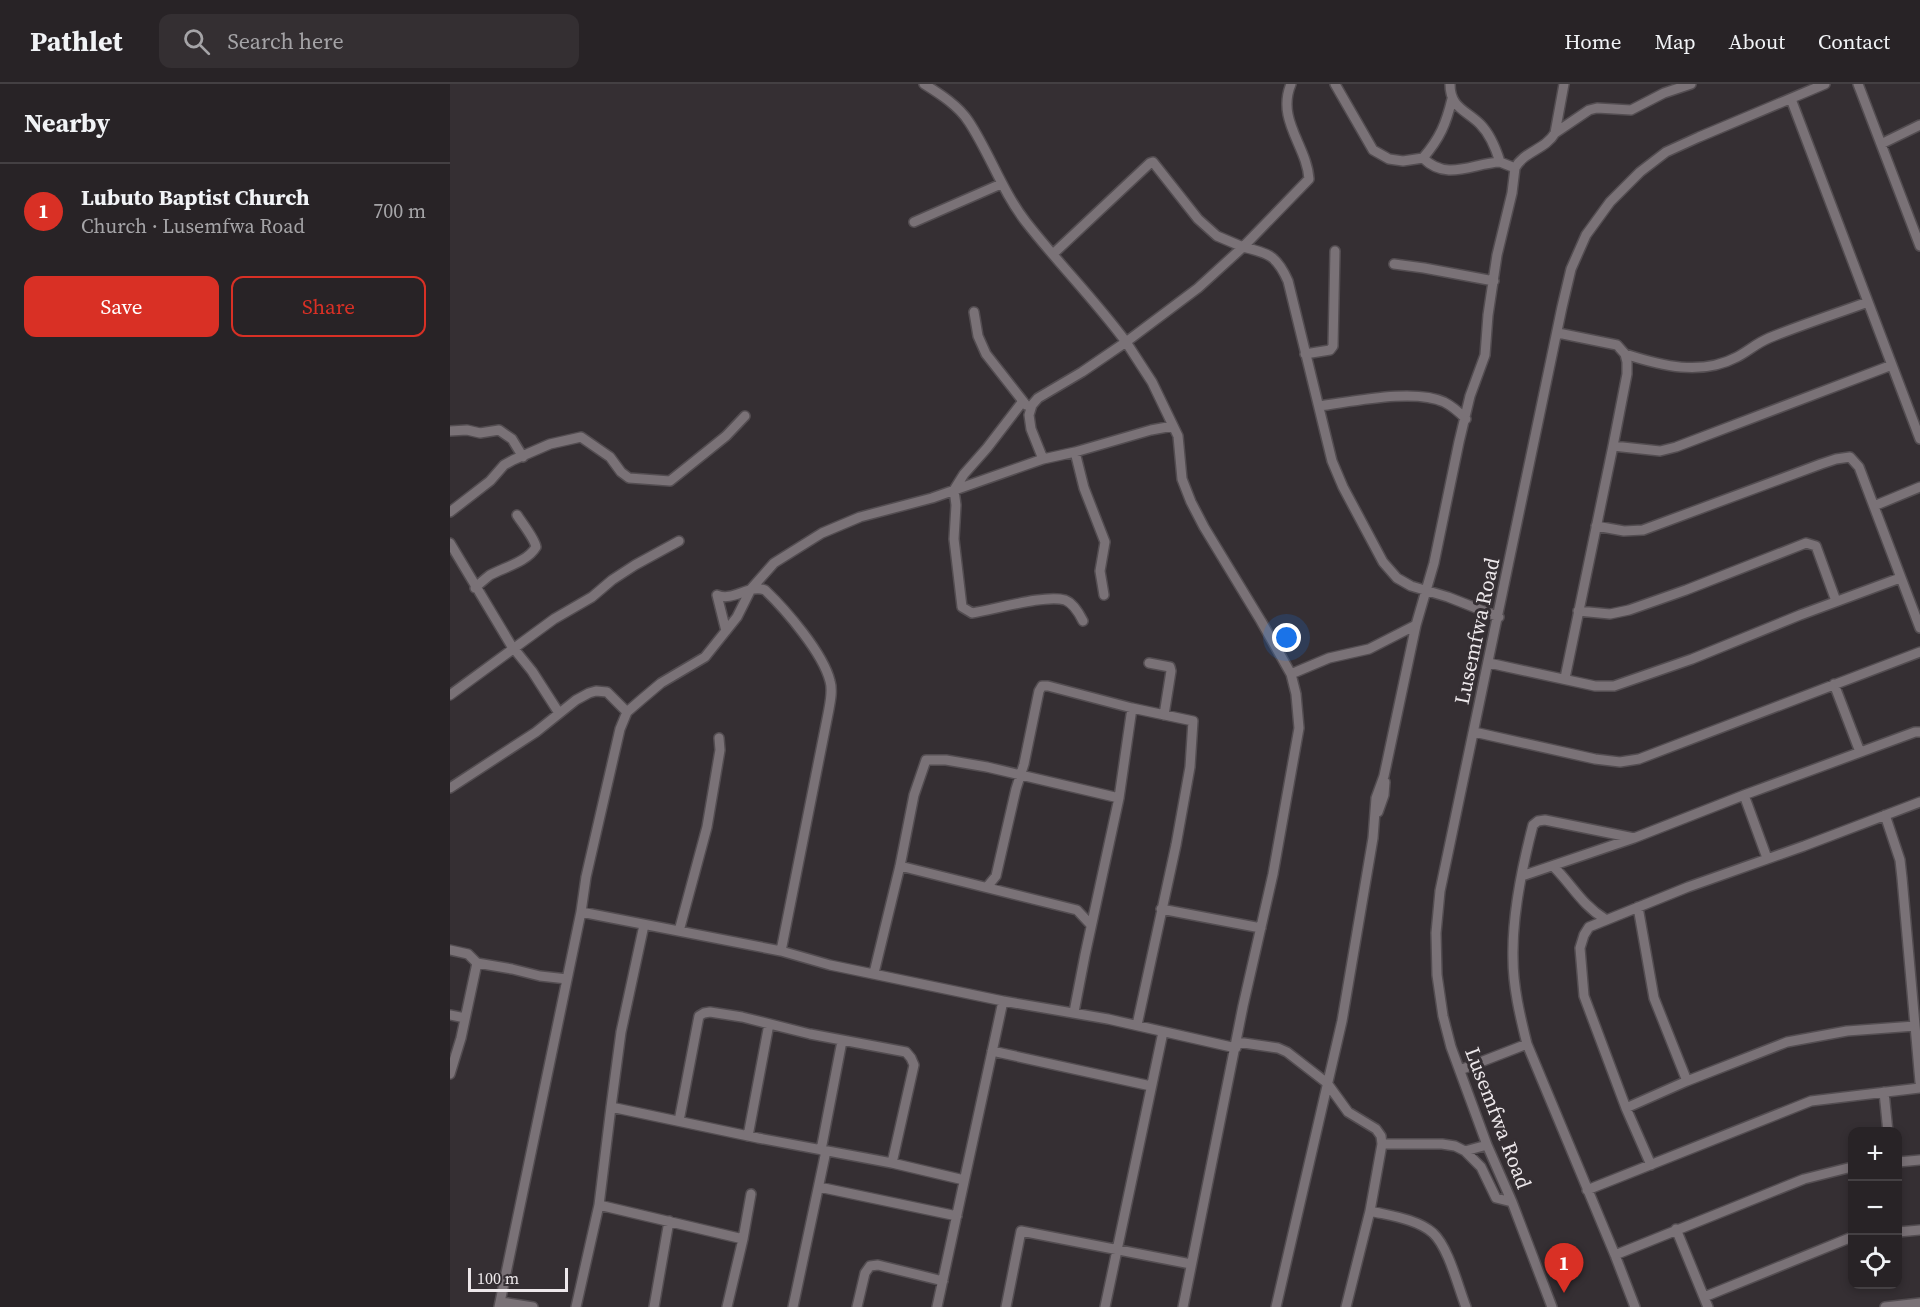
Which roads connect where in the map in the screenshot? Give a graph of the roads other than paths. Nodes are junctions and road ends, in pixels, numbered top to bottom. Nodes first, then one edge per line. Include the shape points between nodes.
1 (924, 84) edge
2 (1291, 84) edge
3 (1335, 84) edge
4 (1450, 84) edge
5 (1564, 84) edge
6 (1691, 84) edge
7 (1825, 84) edge
8 (1858, 84) edge
9 (1452, 99) junction
10 (1791, 99) junction
11 (1920, 125) edge
12 (1555, 133) junction
13 (1881, 144) junction
14 (1423, 158) junction
15 (1500, 162) junction
16 (1515, 168) junction
17 (1001, 184) junction
18 (914, 222) dead end
19 (1920, 246) edge
20 (1243, 247) junction
21 (1335, 251) dead end
22 (1053, 254) junction
23 (1394, 264) dead end
24 (1494, 281) junction
25 (1868, 302) junction
26 (974, 312) dead end
27 (1558, 333) junction
28 (1126, 342) junction
29 (1305, 354) junction
30 (1625, 354) junction
31 (1892, 364) junction
32 (1023, 401) junction
33 (1319, 406) junction
34 (1030, 410) junction
35 (745, 416) dead end
36 (1466, 419) junction
37 (1173, 426) junction
38 (450, 431) edge
39 (1920, 439) edge
40 (1613, 446) junction
41 (1075, 452) junction
42 (523, 457) junction
43 (1043, 459) junction
44 (1920, 487) edge
45 (954, 490) junction
46 (1874, 506) junction
47 (450, 512) edge
48 (517, 515) dead end
49 (1596, 526) junction
50 (679, 541) dead end
51 (450, 543) edge
52 (1900, 578) junction
53 (475, 588) junction
54 (751, 589) junction
55 (1426, 591) junction
56 (1104, 594) dead end
57 (1836, 601) junction
58 (1578, 610) junction
59 (1499, 617) junction
60 (1083, 621) dead end
61 (1416, 625) junction
62 (1920, 628) edge
63 (726, 631) junction
64 (514, 649) junction
65 (1920, 652) edge
66 (1149, 663) dead end
67 (1489, 663) junction
68 (1291, 674) junction
69 (1565, 678) junction
70 (1834, 684) junction
71 (450, 695) edge
72 (1132, 708) junction
73 (627, 712) junction
74 (559, 713) junction
75 (1164, 715) junction
76 (1474, 732) junction
77 (1920, 732) edge
78 (719, 738) dead end
79 (1860, 752) junction
80 (1020, 776) junction
81 (450, 788) edge
82 (1744, 795) junction
83 (1119, 798) junction
84 (1920, 802) edge
85 (1885, 815) junction
86 (1634, 838) junction
87 (1767, 858) junction
88 (900, 866) junction
89 (1554, 867) junction
90 (996, 876) junction
91 (1522, 876) junction
92 (987, 887) junction
93 (1002, 891) junction
94 (1638, 906) junction
95 (1161, 909) junction
96 (581, 912) junction
97 (1605, 919) junction
98 (644, 925) junction
99 (1091, 925) junction
100 (1261, 928) junction
101 (679, 931) junction
102 (450, 950) edge
103 (781, 951) junction
104 (477, 963) junction
105 (874, 973) junction
106 (567, 979) junction
107 (1003, 1000) junction
108 (1074, 1012) junction
109 (450, 1015) edge
110 (465, 1018) junction
111 (769, 1024) junction
112 (1137, 1025) junction
113 (1915, 1026) junction
114 (1163, 1032) junction
115 (842, 1041) junction
116 (1527, 1044) junction
117 (1236, 1045) junction
118 (992, 1051) junction
119 (1460, 1070) junction
120 (450, 1074) edge
121 (1687, 1081) junction
122 (1920, 1082) edge
123 (1327, 1083) junction
124 (1151, 1086) junction
125 (1920, 1088) edge
126 (1884, 1092) junction
127 (611, 1107) junction
128 (1626, 1108) junction
129 (679, 1121) junction
130 (1888, 1127) edge
131 (748, 1136) junction
132 (1382, 1144) junction
133 (1487, 1145) junction
134 (824, 1150) junction
135 (1465, 1151) junction
136 (1920, 1160) edge
137 (892, 1162) junction
138 (1902, 1162) edge
139 (1651, 1166) junction
140 (1848, 1168) edge
141 (963, 1180) junction
142 (819, 1187) junction
143 (1587, 1190) junction
144 (751, 1194) dead end
145 (1512, 1202) junction
146 (598, 1205) junction
147 (1370, 1211) junction
148 (957, 1216) junction
149 (669, 1221) junction
150 (1676, 1229) junction
151 (1920, 1230) edge
152 (1902, 1232) edge
153 (742, 1239) junction
154 (1848, 1239) edge
155 (1118, 1249) junction
156 (1616, 1255) junction
157 (1191, 1264) junction
158 (943, 1281) junction
159 (1704, 1297) junction
160 (1920, 1303) edge
161 (500, 1304) edge
162 (533, 1307) edge
163 (576, 1307) edge
164 (654, 1307) edge
165 (727, 1307) edge
166 (793, 1307) edge
167 (858, 1307) edge
168 (936, 1307) edge
169 (1005, 1307) edge
170 (1105, 1307) edge
171 (1183, 1307) edge
172 (1276, 1307) edge
173 (1346, 1307) edge
174 (1466, 1307) edge
175 (1552, 1307) edge
176 (1635, 1307) edge
177 (1708, 1307) edge
178 (1885, 1307) edge

1 - 17 street via 968,120
2 - 20 street via 1289,125 1309,179
3 - 14 street via 1373,150 1389,159
4 - 9 street
5 - 12 street
6 - 12 street via 1631,110 1589,110
7 - 10 street, Lusemfwa Road
8 - 13 street
9 - 14 street via 1438,140
9 - 15 street via 1480,124
10 - 25 street
10 - 27 street, Lusemfwa Road via 1666,152 1610,202 1586,235 1571,269
11 - 13 street
12 - 16 street via 1540,149 1520,159
13 - 19 street
14 - 15 street via 1447,170
15 - 16 street
16 - 24 street
17 - 18 street
17 - 22 street
20 - 22 street via 1217,236 1198,219 1153,162
20 - 28 street
20 - 29 street via 1272,256 1281,264 1296,307
21 - 29 street via 1333,346 1330,350
22 - 28 street
23 - 24 street
24 - 36 street via 1485,355
25 - 30 street via 1758,343 1738,357 1714,366 1672,366
25 - 31 street
26 - 32 street via 986,354
27 - 30 street via 1617,345
27 - 59 street, Lusemfwa Road
28 - 34 street via 1038,398
28 - 37 street via 1152,382
29 - 33 street
30 - 40 street via 1627,374
31 - 39 street
31 - 40 street via 1676,447 1660,451
32 - 34 street
32 - 45 street
33 - 36 street via 1401,396 1426,398 1446,402
33 - 55 street via 1332,461 1383,562 1404,583
34 - 43 street via 1031,429
35 - 42 street via 669,481 629,478 610,457 581,437 550,444
36 - 55 street
37 - 41 street
37 - 68 street via 1178,436 1182,480 1191,502
38 - 42 street via 480,434 499,430 512,439
40 - 49 street
41 - 43 street
41 - 56 street via 1105,542 1100,571
42 - 47 street via 504,465
43 - 45 street
44 - 46 street
45 - 54 street via 860,517 822,533 774,563
45 - 60 street via 953,528 962,607 972,613 1066,600
46 - 49 street via 1859,467 1846,457 1643,530
46 - 52 street
48 - 53 street via 534,539 534,551
49 - 58 street
50 - 64 street via 612,580
51 - 53 street
52 - 57 street
52 - 62 street
53 - 64 street
54 - 63 street
54 - 63 street via 730,596 717,595
54 - 103 street via 765,590 776,600 806,637 831,682
55 - 59 street
55 - 61 street
57 - 58 street via 1816,546 1806,543 1629,610 1610,614
57 - 69 street via 1627,683 1605,687
58 - 69 street
59 - 67 street, Lusemfwa Road
61 - 68 street via 1369,649 1329,658
61 - 123 street via 1376,798 1376,820 1342,1021
63 - 73 street via 705,657 661,683
64 - 71 street
64 - 74 street
65 - 70 street
66 - 75 street via 1170,667
67 - 69 street
67 - 76 street, Lusemfwa Road
68 - 100 street via 1299,728
70 - 76 street via 1659,752 1620,762
70 - 79 street
72 - 75 street
72 - 80 street via 1042,686
72 - 83 street
73 - 74 street via 611,694 596,691
73 - 96 street via 620,729
74 - 81 street
75 - 95 street via 1194,723 1190,767
76 - 119 street, Lusemfwa Road via 1440,891 1436,933 1443,1016
77 - 79 street
78 - 101 street via 706,827
79 - 82 street
80 - 83 street
80 - 88 street via 946,759 926,760 914,795
80 - 90 street
82 - 86 street
82 - 87 street
83 - 99 street
84 - 85 street
85 - 87 street
85 - 113 street via 1902,878
86 - 89 street
86 - 91 street via 1538,821 1533,825
87 - 94 street
88 - 92 street
88 - 105 street
89 - 91 street
89 - 97 street via 1586,906
90 - 92 street
90 - 93 street
91 - 116 street via 1513,958 1518,1008
92 - 93 street
93 - 99 street via 1077,910
94 - 97 street
94 - 121 street via 1654,998
95 - 100 street
95 - 112 street
96 - 98 street
96 - 106 street
97 - 128 street via 1590,927 1580,948 1584,996
98 - 101 street
98 - 127 street via 621,1032
99 - 108 street
100 - 117 street
101 - 103 street
102 - 104 street via 468,954
103 - 105 street
104 - 106 street
104 - 110 street
105 - 107 street
106 - 161 street
107 - 108 street
107 - 118 street
108 - 112 street
109 - 110 street
110 - 120 street
111 - 115 street
111 - 129 street via 710,1012 699,1016
111 - 131 street
112 - 114 street
113 - 121 street via 1847,1031 1787,1042
113 - 122 street
114 - 117 street
114 - 124 street
115 - 134 street
115 - 137 street via 897,1049 906,1052 914,1065
116 - 119 street
116 - 143 street
117 - 123 street via 1278,1048
117 - 157 street
118 - 124 street
118 - 141 street
119 - 133 street, Lusemfwa Road
121 - 128 street
123 - 132 street via 1348,1112 1376,1129
123 - 172 street
124 - 155 street
125 - 126 street
126 - 130 street
126 - 139 street via 1810,1101
127 - 129 street
127 - 146 street
128 - 139 street
129 - 131 street
131 - 134 street
132 - 135 street via 1442,1144
132 - 147 street
133 - 135 street
133 - 145 street, Lusemfwa Road
134 - 137 street
134 - 142 street
135 - 145 street via 1481,1167 1496,1198
136 - 138 street
137 - 141 street
139 - 143 street
140 - 150 street via 1804,1179
141 - 148 street
142 - 148 street
142 - 166 street
143 - 156 street
144 - 153 street
145 - 175 street, Lusemfwa Road
146 - 149 street
146 - 163 street
147 - 173 street
147 - 174 street via 1411,1221 1438,1238
148 - 158 street
149 - 153 street
149 - 164 street
150 - 156 street
150 - 159 street
151 - 152 street
153 - 165 street
154 - 159 street
155 - 157 street
155 - 169 street via 1021,1231
155 - 170 street
156 - 176 street
157 - 171 street
158 - 167 street via 870,1266
158 - 168 street
159 - 177 street
160 - 178 street
161 - 162 street

